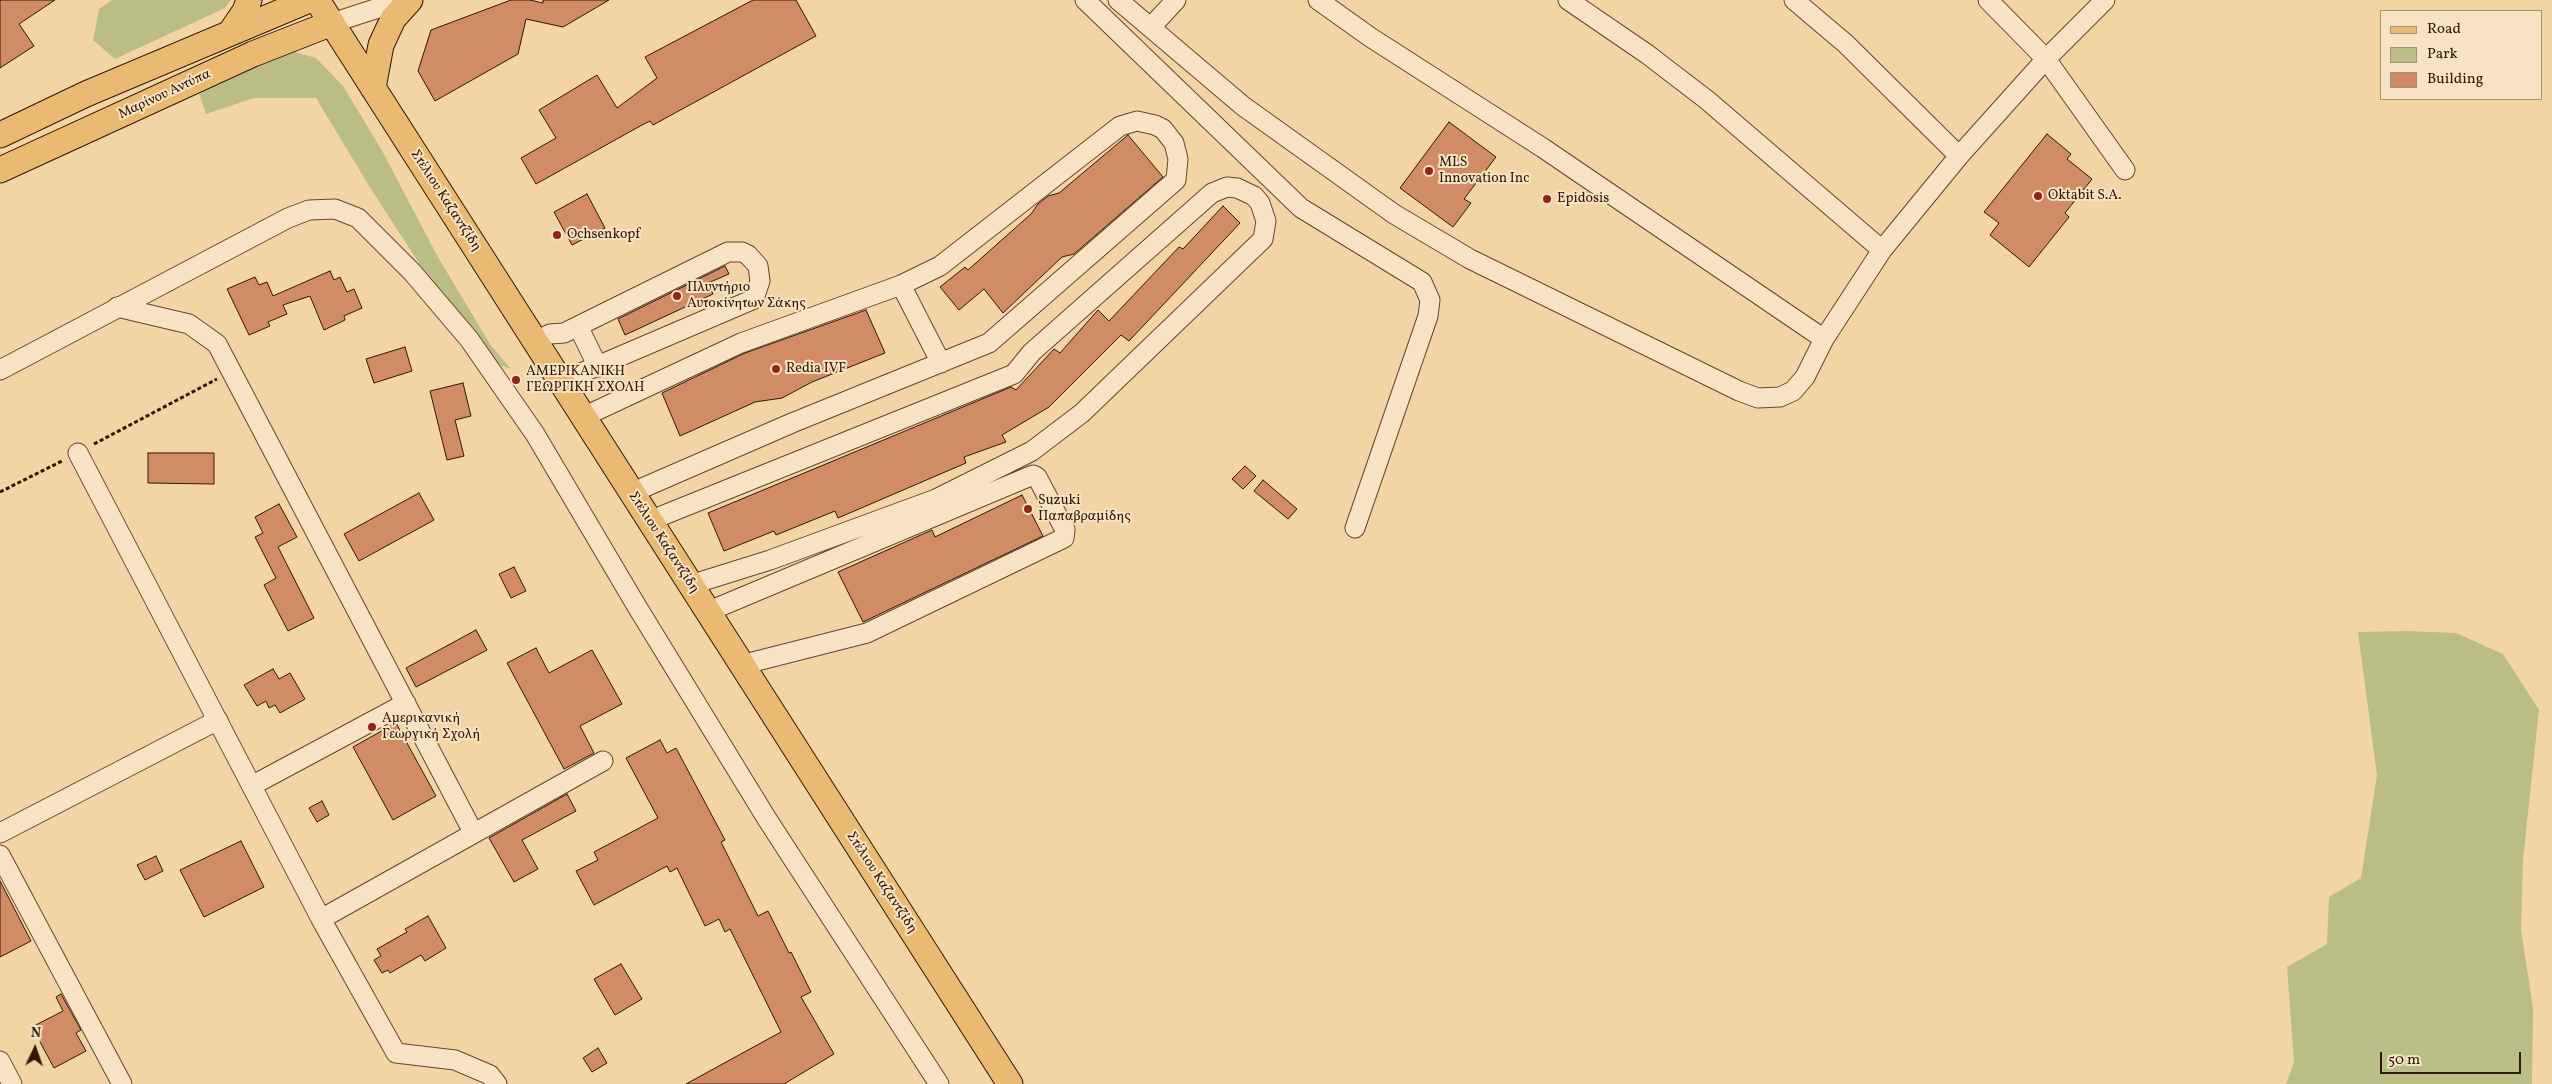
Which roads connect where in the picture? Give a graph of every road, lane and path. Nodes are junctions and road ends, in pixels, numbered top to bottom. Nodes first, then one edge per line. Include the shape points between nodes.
1 (249, 0) edge
2 (309, 0) edge
3 (317, 0) edge
4 (404, 0) edge
5 (410, 0) edge
6 (1085, 0) edge
7 (1118, 0) edge
8 (1176, 0) edge
9 (1318, 0) edge
10 (1568, 0) edge
11 (1794, 0) edge
12 (1988, 0) edge
13 (2104, 0) edge
14 (332, 23) junction
15 (1151, 27) junction
16 (230, 33) junction
17 (2046, 59) junction
18 (373, 88) junction
19 (0, 135) edge
20 (1959, 156) junction
21 (0, 170) edge
22 (2125, 170) dead end
23 (1882, 250) junction
24 (901, 285) junction
25 (117, 307) junction
26 (571, 329) junction
27 (1824, 339) junction
28 (534, 341) junction
29 (941, 363) junction
30 (598, 366) junction
31 (0, 370) edge
32 (233, 371) junction
33 (560, 382) junction
34 (583, 417) junction
35 (78, 452) junction
36 (0, 492) edge
37 (631, 493) junction
38 (649, 521) junction
39 (1355, 528) dead end
40 (690, 585) junction
41 (707, 612) junction
42 (741, 665) junction
43 (406, 703) junction
44 (218, 720) junction
45 (603, 761) dead end
46 (253, 786) junction
47 (473, 832) junction
48 (0, 833) edge
49 (0, 855) edge
50 (321, 919) junction
51 (0, 1061) edge
52 (12, 1084) edge
53 (122, 1084) edge
54 (497, 1084) edge
55 (939, 1084) edge
56 (1010, 1084) edge

1 - 16 main road
2 - 16 main road
3 - 14 main road, Στέλιου Καζαντζίδη
4 - 14 street
5 - 18 main road via 393,18 381,45
6 - 39 street via 1301,208 1422,282 1430,300 1428,316
7 - 15 street
8 - 15 street
9 - 27 street
10 - 23 street via 1707,100
11 - 20 street via 1846,44
12 - 17 street
13 - 17 street
14 - 18 main road, Στέλιου Καζαντζίδη
14 - 21 main road, Μαρίνου Αντύπα via 253,54
15 - 27 street via 1243,106 1394,214 1470,259 1739,391 1758,398 1780,397 1793,391 1805,377
16 - 19 main road via 86,94
17 - 20 street
17 - 22 street
18 - 28 main road, Στέλιου Καζαντζίδη
20 - 23 street
23 - 27 street
24 - 29 street
24 - 29 street via 940,266 1120,126 1137,121 1155,125 1163,129 1174,143 1178,159 1176,180 989,343
24 - 34 street via 740,344
25 - 31 street
25 - 32 street via 189,324 217,344
25 - 55 street via 309,210 335,209 358,218 412,272 469,339 535,434 767,819
26 - 28 street
26 - 30 street
26 - 30 street via 728,252 748,255 758,266 760,281 754,298
28 - 33 main road, Στέλιου Καζαντζίδη
29 - 37 street
30 - 33 street
32 - 35 path
32 - 43 street
33 - 34 main road, Στέλιου Καζαντζίδη
34 - 37 main road, Στέλιου Καζαντζίδη
35 - 36 path
35 - 44 street
37 - 38 main road, Στέλιου Καζαντζίδη
38 - 40 main road, Στέλιου Καζαντζίδη
38 - 40 street via 1014,374 1032,352 1212,193 1227,187 1237,188 1254,196 1260,203 1266,221 1263,239 1104,394 1032,451 936,499 770,560
40 - 41 main road, Στέλιου Καζαντζίδη
41 - 42 main road, Στέλιου Καζαντζίδη
41 - 42 street via 1033,475 1065,530 1064,538 867,633
42 - 56 main road, Στέλιου Καζαντζίδη
43 - 46 street
43 - 47 street
44 - 46 street
44 - 48 street
45 - 47 street
46 - 50 street
47 - 50 street
49 - 53 street
50 - 54 street via 396,1053 455,1060 490,1075
51 - 52 street

